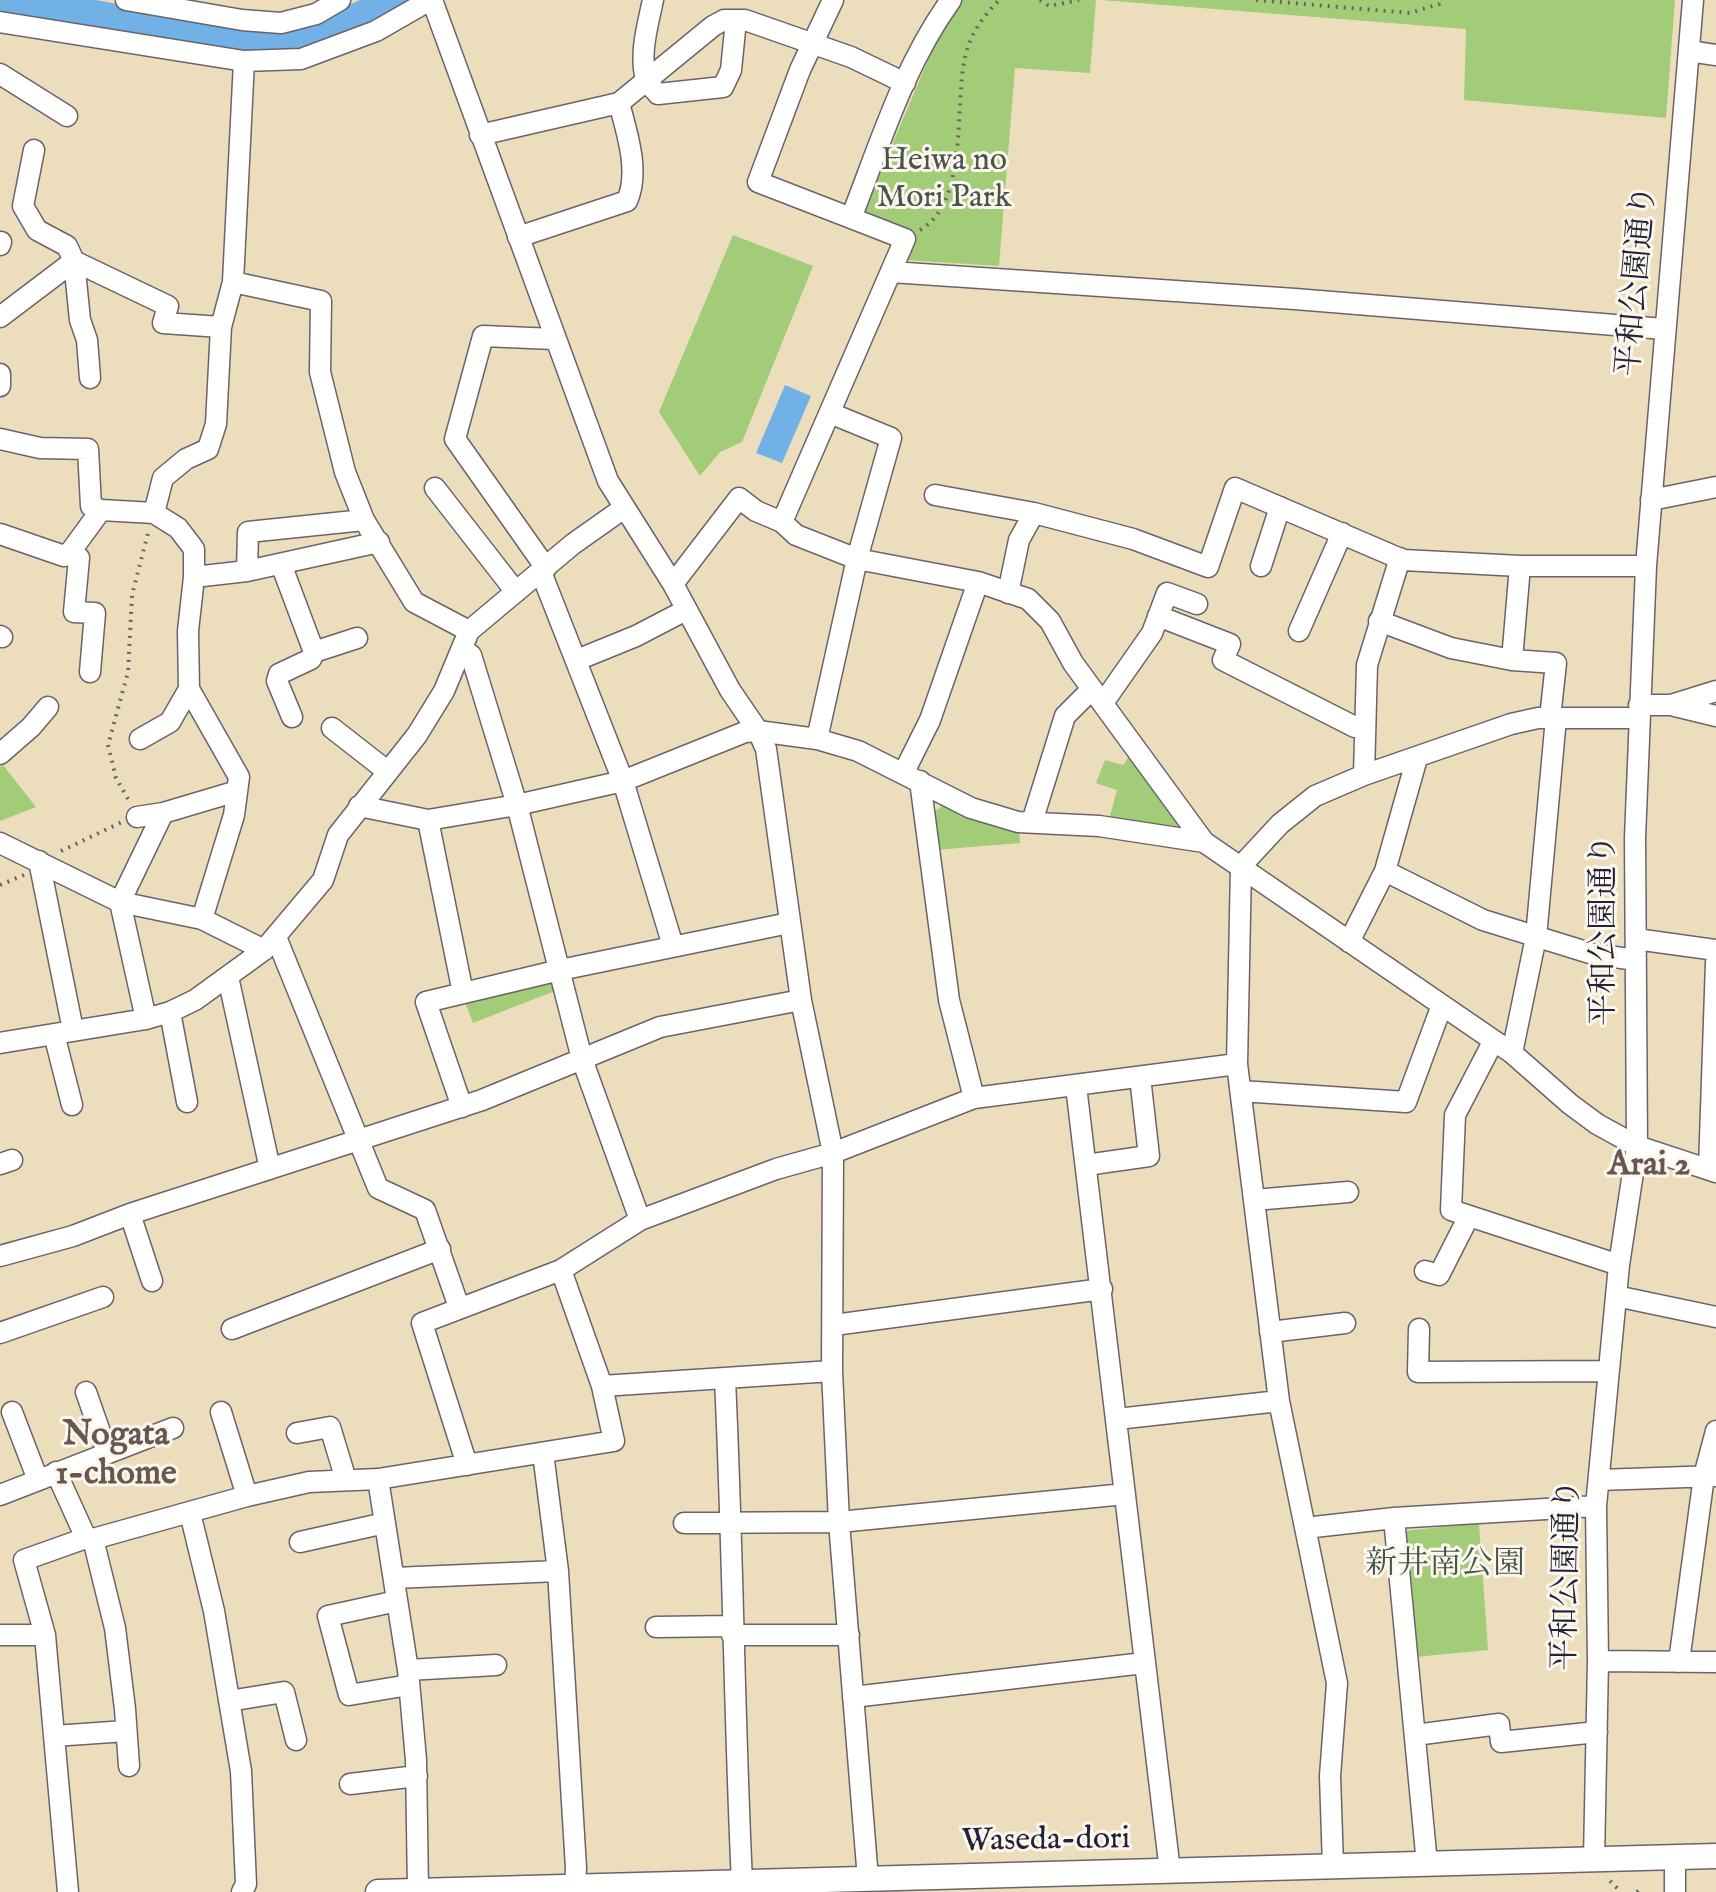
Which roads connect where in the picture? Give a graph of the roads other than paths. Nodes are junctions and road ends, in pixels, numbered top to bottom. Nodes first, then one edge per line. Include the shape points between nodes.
1 (126, 0) edge
2 (340, 0) edge
3 (431, 0) edge
4 (653, 0) edge
5 (833, 0) edge
6 (951, 0) edge
7 (1693, 0) edge
8 (180, 4) edge
9 (736, 20) junction
10 (0, 22) edge
11 (813, 43) junction
12 (1689, 51) junction
13 (1716, 55) edge
14 (244, 61) junction
15 (0, 74) edge
16 (646, 82) junction
17 (905, 83) junction
18 (619, 103) junction
19 (67, 116) dead end
20 (480, 135) junction
21 (34, 150) dead end
22 (851, 218) junction
23 (518, 237) junction
24 (74, 261) junction
25 (891, 272) junction
26 (233, 282) junction
27 (0, 317) edge
28 (221, 327) junction
29 (1664, 329) junction
30 (554, 339) junction
31 (0, 374) edge
32 (90, 378) dead end
33 (0, 386) edge
34 (830, 413) junction
35 (0, 439) edge
36 (1716, 487) edge
37 (435, 488) dead end
38 (935, 495) dead end
39 (1651, 500) junction
40 (1280, 507) junction
41 (624, 508) junction
42 (101, 510) junction
43 (154, 513) junction
44 (1034, 513) junction
45 (364, 520) junction
46 (782, 522) junction
47 (1342, 533) junction
48 (0, 534) edge
49 (379, 542) junction
50 (71, 551) junction
51 (1400, 558) junction
52 (857, 559) junction
53 (281, 564) junction
54 (1261, 566) dead end
55 (1520, 566) junction
56 (1646, 566) junction
57 (543, 570) junction
58 (247, 571) junction
59 (194, 577) junction
60 (978, 582) junction
61 (673, 584) junction
62 (516, 592) junction
63 (1008, 593) junction
64 (1197, 604) dead end
65 (686, 610) junction
66 (1158, 616) junction
67 (1379, 621) junction
68 (1299, 631) dead end
69 (357, 638) dead end
70 (465, 640) junction
71 (314, 652) junction
72 (577, 660) junction
73 (1512, 660) junction
74 (90, 672) dead end
75 (189, 689) junction
76 (1716, 691) edge
77 (1098, 696) junction
78 (1671, 705) junction
79 (48, 707) dead end
80 (1638, 712) junction
81 (1716, 716) edge
82 (292, 717) dead end
83 (1553, 718) junction
84 (332, 728) dead end
85 (1364, 728) junction
86 (758, 731) junction
87 (140, 739) dead end
88 (817, 739) junction
89 (0, 754) edge
90 (1417, 758) junction
91 (387, 771) junction
92 (1364, 775) junction
93 (912, 777) junction
94 (623, 781) junction
95 (237, 791) junction
96 (517, 805) junction
97 (359, 806) junction
98 (163, 813) junction
99 (137, 817) road end
100 (428, 820) junction
101 (1032, 822) junction
102 (1204, 842) junction
103 (0, 843) edge
104 (39, 861) junction
105 (1241, 866) junction
106 (1385, 871) junction
107 (120, 902) junction
108 (202, 919) junction
109 (789, 923) junction
110 (1536, 937) junction
111 (1349, 942) junction
112 (270, 944) junction
113 (673, 946) junction
114 (1636, 950) junction
115 (1716, 950) edge
116 (1716, 962) edge
117 (560, 970) junction
118 (228, 977) junction
119 (463, 993) junction
120 (801, 1000) junction
121 (1442, 1005) junction
122 (170, 1012) junction
123 (146, 1019) junction
124 (63, 1032) junction
125 (1493, 1042) junction
126 (0, 1043) edge
127 (1512, 1053) junction
128 (582, 1059) junction
129 (1237, 1064) junction
130 (1140, 1077) junction
131 (1076, 1086) junction
132 (1241, 1091) junction
133 (974, 1098) junction
134 (187, 1102) dead end
135 (72, 1105) dead end
136 (462, 1107) junction
137 (357, 1141) junction
138 (1637, 1146) junction
139 (833, 1153) junction
140 (1086, 1165) junction
141 (270, 1169) junction
142 (1712, 1170) edge
143 (1348, 1192) dead end
144 (1254, 1200) junction
145 (130, 1214) junction
146 (1469, 1216) junction
147 (640, 1220) junction
148 (440, 1249) junction
149 (0, 1256) edge
150 (1619, 1265) junction
151 (561, 1270) junction
152 (1425, 1271) dead end
153 (152, 1281) dead end
154 (1102, 1289) junction
155 (1616, 1296) junction
156 (103, 1297) dead end
157 (459, 1307) junction
158 (1716, 1317) edge
159 (1345, 1323) dead end
160 (834, 1325) junction
161 (232, 1329) dead end
162 (1419, 1329) dead end
163 (1270, 1332) junction
164 (0, 1333) edge
165 (832, 1371) junction
166 (1607, 1371) junction
167 (725, 1380) junction
168 (602, 1386) junction
169 (86, 1392) dead end
170 (1279, 1401) junction
171 (12, 1412) dead end
172 (221, 1412) dead end
173 (1117, 1419) junction
174 (173, 1428) dead end
175 (1716, 1431) edge
176 (297, 1433) dead end
177 (107, 1452) junction
178 (543, 1453) junction
179 (467, 1465) junction
180 (47, 1476) junction
181 (1710, 1476) edge
182 (378, 1479) junction
183 (346, 1480) junction
184 (1599, 1480) junction
185 (1125, 1494) junction
186 (0, 1495) edge
187 (247, 1496) junction
188 (1596, 1506) junction
189 (190, 1513) junction
190 (1394, 1518) junction
191 (839, 1522) junction
192 (385, 1523) junction
193 (684, 1523) dead end
194 (732, 1523) junction
195 (1305, 1528) junction
196 (90, 1538) junction
197 (300, 1542) dead end
198 (558, 1571) junction
199 (394, 1578) junction
200 (397, 1601) junction
201 (656, 1627) dead end
202 (732, 1631) junction
203 (0, 1635) edge
204 (45, 1635) junction
205 (849, 1635) junction
206 (1598, 1661) junction
207 (1679, 1662) junction
208 (1716, 1662) edge
209 (1144, 1663) junction
210 (496, 1665) dead end
211 (408, 1678) junction
212 (853, 1697) junction
213 (229, 1701) junction
214 (126, 1731) junction
215 (1597, 1732) junction
216 (1415, 1735) junction
217 (54, 1736) junction
218 (296, 1740) dead end
219 (129, 1766) dead end
220 (417, 1776) junction
221 (350, 1784) dead end
222 (1716, 1856) edge
223 (1675, 1857) junction
224 (1594, 1859) junction
225 (1427, 1864) junction
226 (1333, 1866) junction
227 (1170, 1871) junction
228 (868, 1879) junction
229 (742, 1882) junction
230 (952, 1884) edge
231 (830, 1886) edge
232 (575, 1887) junction
233 (708, 1887) edge
234 (418, 1891) edge
235 (68, 1892) edge
236 (242, 1892) edge
237 (378, 1892) edge
238 (1675, 1892) edge

1 - 8 street
2 - 8 street via 316,14 281,23 242,20
3 - 14 street via 376,31 301,59
3 - 20 street
4 - 16 street via 645,42
5 - 11 street
6 - 17 street via 929,30
7 - 12 street, 平和公園通り
9 - 11 street
9 - 16 street via 713,26
9 - 16 street via 731,70 723,87 658,94
10 - 14 street
11 - 17 street
11 - 22 street via 758,182
12 - 13 street
12 - 29 street, 平和公園通り
14 - 26 street
15 - 19 street
16 - 18 street
17 - 22 street
18 - 20 street
18 - 23 street via 634,185 627,201
20 - 23 street
21 - 24 street via 23,206 37,230 67,246
22 - 25 street via 905,239
23 - 30 street
24 - 27 street
24 - 28 street via 168,306 163,323
24 - 32 street
25 - 29 street
25 - 34 street
26 - 28 street
26 - 45 street via 321,301 320,372 345,472
28 - 43 street via 216,424 208,449 163,478
29 - 39 street, 平和公園通り
30 - 41 street via 596,456
30 - 57 street via 483,336 455,439
31 - 33 street
34 - 46 street
34 - 52 street via 891,438
35 - 42 street via 40,448 88,449 91,506
36 - 39 street
37 - 62 street
38 - 44 street
39 - 56 street, 平和公園通り
40 - 44 street via 1235,488 1208,567 1133,539
40 - 47 street
40 - 54 street
41 - 57 street
41 - 61 street
42 - 43 street
42 - 50 street
43 - 59 street via 178,528 194,549
44 - 63 street via 1019,540
45 - 49 street
45 - 58 street via 248,532
46 - 52 street via 796,535
46 - 61 street via 739,498
47 - 51 street
47 - 68 street
48 - 50 street via 64,556
49 - 53 street
49 - 70 street via 414,602
50 - 74 street via 79,558 74,612 95,613
51 - 55 street
51 - 67 street
52 - 60 street
52 - 88 street
53 - 58 street
53 - 71 street
55 - 56 street
55 - 73 street
56 - 80 street, 平和公園通り
57 - 62 street
57 - 72 street
58 - 59 street
59 - 75 street
60 - 63 street
60 - 93 street
61 - 65 street
62 - 70 street
63 - 77 street via 1028,599 1050,621
64 - 66 street via 1167,593
65 - 72 street
65 - 86 street
66 - 77 street via 1152,633
66 - 85 street via 1230,644 1223,660
67 - 73 street via 1451,648
67 - 85 street via 1367,665
69 - 71 street
70 - 91 street via 444,691
70 - 96 street
71 - 82 street via 311,659 279,674
72 - 94 street
73 - 83 street via 1556,663
75 - 87 street via 170,722
75 - 95 street via 239,777
76 - 78 street
77 - 101 street via 1065,716
77 - 102 street
78 - 80 street
78 - 81 street
79 - 89 street
80 - 83 street
80 - 114 street, 平和公園通り
83 - 90 street via 1511,724
83 - 110 street
84 - 91 street
85 - 92 street
86 - 88 street
86 - 94 street
86 - 109 street via 766,749
88 - 93 street via 858,751
90 - 92 street
90 - 106 street
91 - 97 street
92 - 105 street via 1315,796
93 - 101 street via 971,808
93 - 133 street via 949,1000
94 - 96 street
94 - 113 street
95 - 98 street
95 - 108 street
96 - 100 street
96 - 117 street
97 - 100 street
97 - 112 street via 338,835 323,880
98 - 99 street
98 - 107 street
100 - 119 street
101 - 102 street
102 - 105 street
103 - 104 street
104 - 107 street
104 - 124 street
105 - 111 street
105 - 129 street
106 - 110 street via 1483,920
106 - 111 street
107 - 108 street
107 - 123 street
108 - 112 street
109 - 113 street
109 - 120 street
110 - 114 street via 1593,954
110 - 127 street
111 - 121 street
112 - 118 street
112 - 137 street
113 - 117 street
114 - 115 street
114 - 138 street, 平和公園通り
116 - 142 street
117 - 119 street
117 - 128 street
118 - 122 street
118 - 141 street
119 - 136 street via 426,1002
120 - 128 street via 660,1027
120 - 139 street
121 - 125 street
121 - 132 street via 1406,1102
122 - 123 street
122 - 134 street
123 - 124 street
124 - 126 street
124 - 135 street
125 - 127 street
125 - 146 street via 1455,1115 1451,1210
127 - 138 street via 1579,1111
128 - 136 street
128 - 147 street
129 - 130 street
129 - 132 street
130 - 131 street
130 - 140 street via 1149,1156
131 - 133 street
131 - 140 street
132 - 144 street
133 - 139 street
136 - 137 street
137 - 141 street
137 - 148 street via 378,1188 425,1210
138 - 142 street
138 - 150 street, 平和公園通り
139 - 147 street
139 - 160 street
140 - 154 street
141 - 145 street
143 - 144 street
144 - 163 street
145 - 149 street
145 - 153 street
146 - 150 street
146 - 152 street via 1439,1275
147 - 151 street
148 - 157 street
148 - 161 street
150 - 155 street, 平和公園通り
151 - 157 street
151 - 168 street
154 - 160 street
154 - 173 street
155 - 158 street
155 - 166 street, 平和公園通り
156 - 164 street
157 - 179 street via 422,1323
159 - 163 street
160 - 165 street
162 - 166 street via 1418,1372
163 - 170 street
165 - 167 street
165 - 191 street
166 - 184 street, 平和公園通り
167 - 168 street
167 - 194 street
168 - 178 street via 614,1441
169 - 177 street
170 - 173 street
170 - 195 street
171 - 180 street
172 - 187 street
173 - 185 street
174 - 177 street
175 - 181 street
176 - 183 street via 330,1427
177 - 180 street
178 - 179 street
178 - 198 street
179 - 182 street
180 - 186 street
180 - 196 street
181 - 184 street
181 - 207 street
182 - 183 street
182 - 192 street
183 - 187 street
184 - 188 street, 平和公園通り
185 - 191 street
185 - 209 street
187 - 189 street
188 - 190 street
188 - 206 street, 平和公園通り
189 - 196 street
189 - 213 street
190 - 195 street
190 - 216 street
191 - 194 street
191 - 205 street
192 - 197 street
192 - 199 street
193 - 194 street
194 - 202 street
195 - 226 street via 1337,1683 1330,1776
196 - 204 street via 24,1560
196 - 214 street via 115,1628
198 - 199 street
198 - 232 street
199 - 200 street
200 - 211 street
200 - 211 street via 328,1616 349,1695
201 - 202 street
202 - 205 street
202 - 229 street
203 - 204 street
204 - 217 street
205 - 212 street
206 - 207 street
206 - 215 street, 平和公園通り
207 - 208 street
209 - 212 street
209 - 227 street
210 - 211 street
211 - 220 street
212 - 228 street
213 - 218 street via 284,1692
213 - 236 street via 243,1796
214 - 217 street
214 - 219 street
215 - 216 street via 1501,1742 1499,1724
215 - 224 street, 平和公園通り
216 - 225 street
217 - 235 street
220 - 221 street
220 - 234 street
222 - 223 main road, Waseda-dori
223 - 224 main road, Waseda-dori
223 - 238 street
224 - 225 main road, Waseda-dori
225 - 226 main road, Waseda-dori
226 - 227 main road, Waseda-dori
227 - 230 main road, Waseda-dori
228 - 230 main road, Waseda-dori
228 - 231 main road, Waseda-dori
229 - 231 main road, Waseda-dori
229 - 233 main road, Waseda-dori
232 - 233 main road, Waseda-dori
232 - 234 main road, Waseda-dori
234 - 237 main road, Waseda-dori

